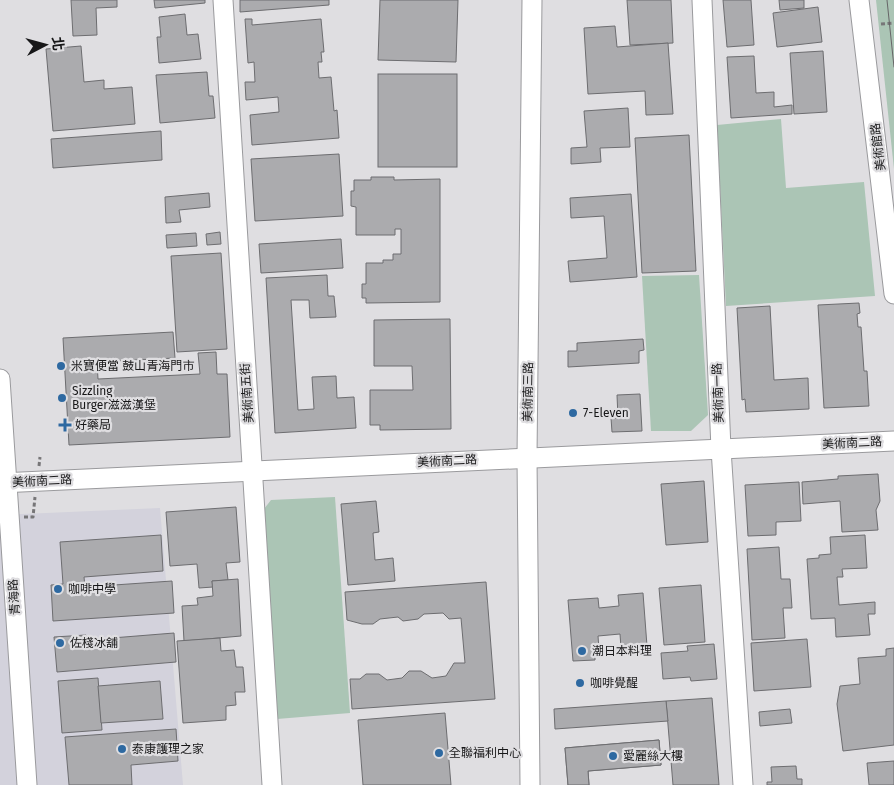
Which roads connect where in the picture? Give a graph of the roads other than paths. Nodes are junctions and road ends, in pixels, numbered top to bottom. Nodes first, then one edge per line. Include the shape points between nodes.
1 (223, 0) edge
2 (532, 0) edge
3 (702, 0) edge
4 (859, 0) edge
5 (894, 294) edge
6 (0, 379) edge
7 (894, 441) edge
8 (720, 449) junction
9 (527, 457) junction
10 (252, 470) junction
11 (3, 483) edge
12 (27, 785) edge
13 (272, 785) edge
14 (530, 785) edge
15 (743, 785) edge

1 - 10 street, 美術南五街
2 - 9 street, 美術南三路
3 - 8 street, 美術南一路
4 - 5 street, 美術館路
6 - 11 street, 青海路
7 - 8 street, 美術南二路
8 - 9 street, 美術南二路
8 - 15 street, 美術南一路
9 - 10 street, 美術南二路
9 - 14 street, 美術南三路
10 - 11 street, 美術南二路
10 - 13 street, 美術南五街
11 - 12 street, 青海路

